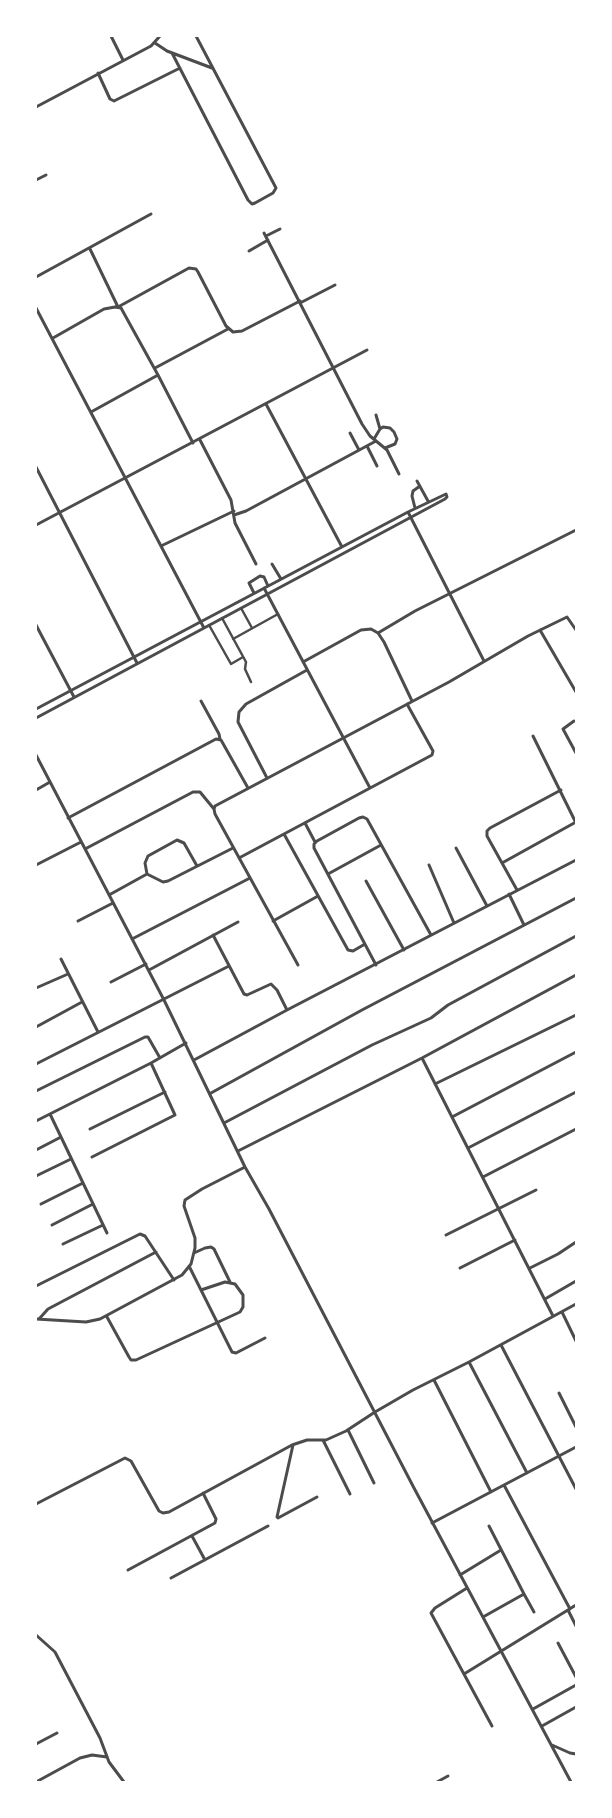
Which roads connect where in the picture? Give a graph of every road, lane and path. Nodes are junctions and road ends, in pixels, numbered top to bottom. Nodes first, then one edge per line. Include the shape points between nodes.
1 (110, 36) edge
2 (160, 36) edge
3 (196, 36) edge
4 (155, 43) junction
5 (172, 53) junction
6 (123, 60) junction
7 (180, 68) junction
8 (212, 68) junction
9 (98, 73) junction
10 (36, 107) edge
11 (46, 175) dead end
12 (36, 180) edge
13 (151, 214) dead end
14 (280, 228) dead end
15 (264, 233) dead end
16 (266, 236) junction
17 (268, 240) junction
18 (90, 249) junction
19 (249, 251) dead end
20 (36, 277) edge
21 (335, 284) dead end
22 (300, 302) junction
23 (118, 307) junction
24 (36, 308) edge
25 (228, 330) junction
26 (53, 338) junction
27 (367, 350) dead end
28 (155, 368) junction
29 (334, 368) junction
30 (158, 375) junction
31 (266, 404) junction
32 (90, 412) junction
33 (376, 415) dead end
34 (380, 429) junction
35 (350, 433) dead end
36 (200, 440) junction
37 (375, 440) junction
38 (193, 443) junction
39 (367, 446) junction
40 (385, 448) junction
41 (359, 450) junction
42 (377, 466) dead end
43 (36, 467) edge
44 (399, 474) dead end
45 (125, 478) junction
46 (306, 479) junction
47 (417, 481) dead end
48 (420, 486) junction
49 (428, 502) junction
50 (415, 508) junction
51 (234, 511) junction
52 (60, 512) junction
53 (408, 512) junction
54 (234, 515) junction
55 (410, 517) junction
56 (36, 525) edge
57 (576, 530) edge
58 (161, 546) junction
59 (342, 547) junction
60 (344, 552) junction
61 (256, 564) dead end
62 (272, 564) dead end
63 (280, 579) junction
64 (268, 586) junction
65 (264, 588) junction
66 (254, 593) junction
67 (450, 593) junction
68 (267, 594) junction
69 (241, 608) junction
70 (278, 614) junction
71 (222, 618) junction
72 (200, 622) junction
73 (36, 625) edge
74 (209, 625) junction
75 (204, 628) junction
76 (252, 628) junction
77 (540, 630) junction
78 (576, 630) edge
79 (378, 633) junction
80 (233, 639) junction
81 (134, 657) junction
82 (243, 657) junction
83 (484, 661) junction
84 (303, 662) junction
85 (137, 663) junction
86 (307, 670) junction
87 (251, 682) dead end
88 (70, 690) junction
89 (576, 692) edge
90 (74, 697) junction
91 (201, 701) dead end
92 (412, 701) junction
93 (407, 704) junction
94 (36, 709) edge
95 (36, 718) edge
96 (574, 721) dead end
97 (532, 736) dead end
98 (343, 738) junction
99 (220, 739) junction
100 (576, 753) edge
101 (36, 755) edge
102 (40, 762) junction
103 (36, 764) edge
104 (267, 778) junction
105 (50, 782) junction
106 (248, 788) junction
107 (370, 788) junction
108 (36, 790) edge
109 (560, 790) junction
110 (214, 809) junction
111 (68, 818) junction
112 (576, 822) edge
113 (305, 823) junction
114 (284, 834) junction
115 (81, 842) junction
116 (315, 842) junction
117 (381, 845) junction
118 (233, 848) junction
119 (456, 848) dead end
120 (85, 849) junction
121 (239, 858) junction
122 (576, 860) edge
123 (502, 862) junction
124 (36, 865) edge
125 (429, 865) dead end
126 (197, 866) junction
127 (147, 874) junction
128 (328, 874) junction
129 (250, 878) junction
130 (366, 881) dead end
131 (517, 890) junction
132 (509, 894) junction
133 (109, 895) junction
134 (318, 896) junction
135 (576, 898) edge
136 (113, 903) junction
137 (487, 906) junction
138 (78, 921) dead end
139 (273, 921) junction
140 (238, 922) dead end
141 (454, 923) junction
142 (524, 925) junction
143 (213, 935) junction
144 (431, 935) junction
145 (576, 936) edge
146 (132, 939) junction
147 (365, 944) junction
148 (404, 950) junction
149 (61, 959) dead end
150 (146, 964) junction
151 (376, 965) junction
152 (229, 966) junction
153 (298, 966) dead end
154 (149, 970) junction
155 (68, 974) junction
156 (576, 975) edge
157 (111, 982) dead end
158 (36, 988) edge
159 (164, 1000) junction
160 (82, 1002) junction
161 (287, 1010) junction
162 (576, 1015) edge
163 (36, 1027) edge
164 (98, 1032) junction
165 (186, 1043) junction
166 (576, 1052) edge
167 (160, 1058) junction
168 (422, 1058) junction
169 (194, 1060) junction
170 (151, 1063) junction
171 (36, 1064) edge
172 (436, 1084) junction
173 (36, 1091) edge
174 (165, 1092) junction
175 (576, 1092) edge
176 (210, 1094) junction
177 (50, 1114) junction
178 (452, 1117) junction
179 (36, 1121) edge
180 (224, 1123) junction
181 (90, 1128) dead end
182 (576, 1129) edge
183 (61, 1137) junction
184 (468, 1148) junction
185 (36, 1150) edge
186 (238, 1151) junction
187 (92, 1157) dead end
188 (71, 1159) junction
189 (245, 1168) junction
190 (36, 1176) edge
191 (483, 1177) junction
192 (83, 1183) junction
193 (536, 1190) dead end
194 (41, 1204) dead end
195 (93, 1204) junction
196 (499, 1209) junction
197 (52, 1225) dead end
198 (103, 1225) junction
199 (107, 1234) dead end
200 (446, 1235) dead end
201 (515, 1240) junction
202 (576, 1242) edge
203 (64, 1244) dead end
204 (156, 1252) junction
205 (194, 1253) junction
206 (189, 1266) junction
207 (460, 1268) dead end
208 (530, 1268) junction
209 (174, 1280) junction
210 (576, 1281) edge
211 (230, 1282) junction
212 (36, 1286) edge
213 (201, 1290) junction
214 (545, 1299) junction
215 (576, 1304) edge
216 (562, 1312) junction
217 (553, 1316) junction
218 (107, 1317) junction
219 (38, 1319) edge
220 (217, 1323) junction
221 (265, 1338) dead end
222 (576, 1341) edge
223 (500, 1345) junction
224 (469, 1362) junction
225 (434, 1380) junction
226 (559, 1393) dead end
227 (374, 1412) junction
228 (576, 1427) edge
229 (348, 1430) junction
230 (323, 1440) junction
231 (294, 1445) junction
232 (576, 1447) edge
233 (558, 1456) junction
234 (527, 1473) junction
235 (374, 1483) dead end
236 (504, 1485) junction
237 (576, 1489) edge
238 (491, 1492) junction
239 (203, 1493) junction
240 (350, 1494) dead end
241 (317, 1497) dead end
242 (36, 1504) edge
243 (432, 1523) junction
244 (268, 1526) dead end
245 (489, 1526) dead end
246 (192, 1536) junction
247 (501, 1550) junction
248 (205, 1560) junction
249 (128, 1570) dead end
250 (460, 1575) junction
251 (171, 1578) dead end
252 (467, 1588) junction
253 (524, 1594) junction
254 (576, 1605) edge
255 (569, 1610) junction
256 (534, 1612) dead end
257 (483, 1617) junction
258 (576, 1626) edge
259 (36, 1635) edge
260 (558, 1643) dead end
261 (502, 1651) junction
262 (464, 1674) junction
263 (576, 1677) edge
264 (576, 1684) edge
265 (576, 1707) edge
266 (533, 1709) junction
267 (492, 1726) dead end
268 (542, 1726) junction
269 (57, 1733) dead end
270 (36, 1744) edge
271 (552, 1745) junction
272 (576, 1754) edge
273 (106, 1757) junction
274 (448, 1776) dead end
275 (36, 1782) edge
276 (124, 1782) edge
277 (437, 1782) edge
278 (571, 1782) edge

1 - 6 street
2 - 4 street
3 - 8 street
4 - 5 street
4 - 6 street
5 - 7 street
5 - 8 street
6 - 9 street
7 - 8 street via 252,204 273,193 276,188
7 - 9 street via 114,101
9 - 10 street
11 - 12 street
13 - 18 street
14 - 16 street
15 - 16 street
16 - 17 street
17 - 19 street
17 - 22 street
18 - 20 street
18 - 23 street
21 - 22 street
22 - 25 street via 239,332
22 - 29 street
23 - 25 street via 184,270 193,268 200,275
23 - 26 street via 99,312
23 - 28 street via 124,310
24 - 26 street
25 - 28 street
26 - 32 street
27 - 29 street
28 - 30 street
29 - 31 street
29 - 37 street via 362,424
30 - 32 street
30 - 38 street
31 - 36 street
31 - 46 street
32 - 45 street
33 - 34 street
34 - 37 street
34 - 40 street via 388,427 396,436 394,444
35 - 41 street
36 - 38 street
36 - 51 street via 228,493
37 - 39 street
37 - 40 street
38 - 45 street
39 - 41 street
39 - 42 street
40 - 44 street
41 - 46 street
43 - 52 street
45 - 52 street
45 - 58 street
46 - 54 street
46 - 59 street
47 - 48 street
48 - 49 street
48 - 50 street via 414,490 412,496
49 - 50 street
49 - 55 street via 444,493 448,496
50 - 53 street
51 - 54 street
51 - 58 street
52 - 56 street
52 - 81 street
53 - 55 street
53 - 59 street
54 - 61 street
55 - 60 street
55 - 67 street
57 - 67 street
58 - 72 street
59 - 60 street
59 - 63 street
60 - 68 street
62 - 63 street
63 - 64 street
64 - 65 street
64 - 66 street via 263,576 255,579 249,583
65 - 66 street
65 - 68 street
66 - 72 street
67 - 79 street
67 - 83 street
68 - 69 street
68 - 70 street
69 - 71 street
69 - 76 street
70 - 76 street
70 - 84 street
71 - 74 street
71 - 80 street
72 - 75 street
72 - 81 street
73 - 88 street
74 - 75 street
74 - 82 street via 231,664
75 - 85 street
76 - 80 street
77 - 78 street via 567,617
77 - 83 street
77 - 89 street
79 - 84 street via 371,629 361,630
79 - 92 street via 391,654
80 - 82 street
81 - 85 street
81 - 88 street
82 - 87 street
83 - 92 street
84 - 86 street
85 - 90 street
86 - 98 street
86 - 104 street via 246,704 239,712 238,722
88 - 90 street
88 - 94 street
90 - 95 street
91 - 99 street
92 - 93 street
93 - 98 street
93 - 107 street via 433,754
96 - 100 street via 563,729
97 - 109 street
98 - 104 street
98 - 107 street
99 - 106 street
99 - 111 street via 213,740
101 - 102 street
102 - 103 street
102 - 105 street
104 - 106 street
105 - 108 street
105 - 111 street
106 - 110 street via 218,804
107 - 113 street
109 - 112 street
109 - 123 street via 488,830 487,836
110 - 118 street
110 - 120 street via 200,792 196,791
111 - 115 street
112 - 123 street
113 - 114 street
113 - 116 street
114 - 121 street
114 - 134 street
115 - 120 street
115 - 124 street
116 - 117 street via 363,817 367,819
116 - 128 street via 314,848
117 - 128 street
117 - 144 street
118 - 121 street
118 - 126 street
119 - 137 street
120 - 133 street
121 - 129 street
122 - 131 street
123 - 131 street
125 - 141 street
126 - 127 street via 165,882
126 - 127 street via 184,843 177,840 148,856
127 - 133 street
128 - 147 street
129 - 139 street
129 - 146 street
130 - 148 street
131 - 132 street
132 - 137 street
132 - 142 street
133 - 136 street
134 - 139 street
134 - 147 street via 348,950 352,951
135 - 142 street
136 - 138 street
136 - 146 street
137 - 141 street
139 - 153 street
140 - 143 street
141 - 144 street
142 - 176 street
143 - 152 street
143 - 154 street
144 - 148 street
145 - 180 street via 448,1005 431,1018 372,1045
146 - 150 street
147 - 151 street
148 - 151 street
149 - 155 street
150 - 154 street
150 - 157 street
151 - 161 street
152 - 159 street
152 - 161 street via 244,994 271,984
154 - 159 street
155 - 158 street
155 - 160 street
156 - 168 street
159 - 164 street
159 - 165 street
160 - 163 street
160 - 164 street
161 - 169 street
162 - 172 street
164 - 171 street
165 - 167 street
165 - 169 street
166 - 178 street
167 - 170 street
167 - 173 street via 148,1037 145,1037
168 - 172 street
168 - 186 street
169 - 176 street
170 - 174 street
170 - 177 street
172 - 178 street
174 - 181 street
174 - 187 street via 174,1116
175 - 184 street
176 - 180 street
177 - 179 street
177 - 183 street
178 - 184 street
180 - 186 street
182 - 191 street
183 - 185 street
183 - 188 street
184 - 191 street
186 - 189 street
188 - 190 street
188 - 192 street
189 - 205 street via 185,1200 184,1206 194,1238
189 - 227 street
191 - 196 street
192 - 194 street
192 - 195 street
193 - 196 street
195 - 197 street
195 - 198 street
196 - 200 street
196 - 201 street
198 - 199 street
198 - 203 street
201 - 207 street
201 - 208 street
202 - 208 street
204 - 209 street
204 - 212 street via 144,1235 138,1235
204 - 219 street via 48,1309
205 - 206 street
205 - 211 street via 211,1247
206 - 209 street
206 - 213 street
208 - 214 street
209 - 218 street
210 - 214 street
211 - 213 street
211 - 220 street via 235,1284 243,1296 243,1307 240,1312
213 - 220 street
214 - 217 street
215 - 216 street
216 - 217 street
216 - 222 street
217 - 223 street
218 - 219 street via 86,1322
218 - 220 street via 128,1357 134,1360
220 - 221 street via 234,1354
223 - 224 street
223 - 233 street
224 - 225 street
224 - 234 street
225 - 227 street
225 - 238 street
226 - 228 street
227 - 229 street
227 - 243 street
229 - 230 street
229 - 235 street
230 - 231 street via 307,1440
230 - 240 street
231 - 239 street
231 - 241 street via 276,1517
232 - 233 street
233 - 234 street
233 - 237 street
234 - 236 street
236 - 238 street
236 - 255 street
238 - 243 street
239 - 242 street via 169,1512 161,1512 131,1461 123,1458
239 - 246 street via 216,1521
243 - 250 street
244 - 248 street
245 - 247 street
246 - 248 street
246 - 249 street
247 - 250 street
247 - 253 street
248 - 251 street
250 - 252 street
252 - 257 street
252 - 262 street via 431,1611
253 - 256 street
253 - 257 street
254 - 255 street
255 - 258 street
255 - 261 street
257 - 261 street
259 - 273 street via 55,1652 100,1738
260 - 263 street
261 - 262 street
261 - 266 street
262 - 267 street
264 - 266 street
265 - 268 street
266 - 268 street
268 - 271 street
269 - 270 street
271 - 272 street via 570,1754
271 - 278 street
273 - 275 street via 92,1755 80,1758
273 - 276 street via 114,1772
274 - 277 street

